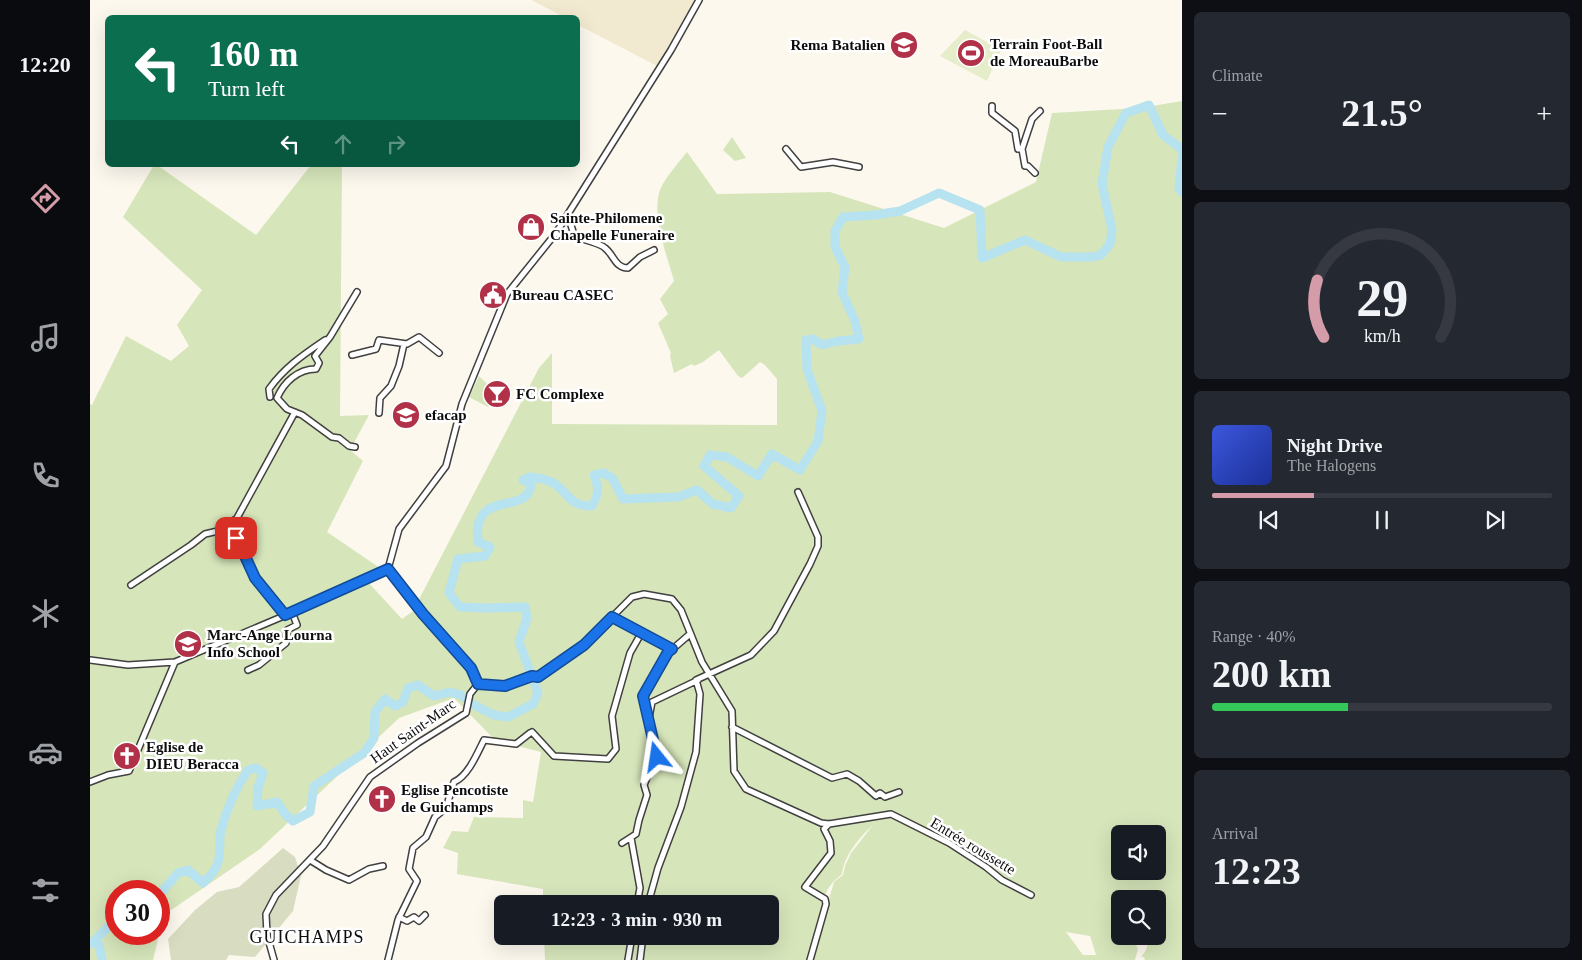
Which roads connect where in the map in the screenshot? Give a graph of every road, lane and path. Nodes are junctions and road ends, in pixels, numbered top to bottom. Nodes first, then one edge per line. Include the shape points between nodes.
1 (698, 0) edge
2 (992, 106) dead end
3 (1040, 111) dead end
4 (786, 149) dead end
5 (1022, 149) junction
6 (859, 167) dead end
7 (1035, 173) dead end
8 (564, 221) junction
9 (654, 250) dead end
10 (357, 292) dead end
11 (330, 337) junction
12 (404, 344) junction
13 (439, 353) dead end
14 (352, 355) dead end
15 (270, 397) dead end
16 (295, 412) junction
17 (379, 413) dead end
18 (355, 447) dead end
19 (798, 492) dead end
20 (235, 527) dead end
21 (388, 569) junction
22 (131, 585) dead end
23 (292, 612) junction
24 (285, 615) junction
25 (612, 617) junction
26 (642, 632) junction
27 (690, 634) junction
28 (672, 649) junction
29 (90, 660) edge
30 (175, 662) junction
31 (248, 670) dead end
32 (710, 674) junction
33 (698, 680) junction
34 (478, 684) junction
35 (648, 720) junction
36 (732, 727) junction
37 (90, 782) edge
38 (899, 792) dead end
39 (829, 824) junction
40 (631, 838) junction
41 (622, 843) dead end
42 (310, 860) junction
43 (383, 866) dead end
44 (639, 895) edge
45 (650, 895) edge
46 (1031, 895) dead end
47 (425, 916) dead end
48 (399, 917) junction
49 (630, 945) edge
50 (642, 945) edge
51 (274, 960) edge
52 (388, 960) edge
53 (628, 960) edge
54 (640, 960) edge
55 (810, 960) edge

1 - 8 street via 671,50
2 - 5 street via 992,113 1014,131 1018,149
3 - 5 street via 1032,119
4 - 6 street via 801,167 833,162
5 - 7 street via 1025,166
8 - 9 street via 570,222 575,238 606,248 623,268 628,268
8 - 21 street via 507,294 462,404 446,466 399,529
10 - 11 street
11 - 15 street via 296,359 269,389
11 - 16 street via 315,356 319,363 316,369 301,371 281,389 278,398 287,409
12 - 13 street via 419,337
12 - 14 street via 379,340 376,349
12 - 17 street via 391,386 380,398
16 - 18 street via 332,437
16 - 22 street via 237,518 218,531 205,534
19 - 32 street via 818,537 818,546 810,564 774,631 751,655
20 - 24 street via 237,543 255,578
21 - 23 street
21 - 34 street via 471,668
23 - 24 street
23 - 31 street via 297,625 287,630 286,643
24 - 30 street
25 - 26 street
25 - 27 street, Entrée roussette via 632,597 644,594 672,599 681,610
25 - 34 street, Entrée roussette via 584,645 538,677 532,676 505,686
26 - 28 street
26 - 48 street via 630,654 612,716 616,749 608,760 554,756 531,733 516,744 484,740 460,780 454,782 446,808 435,817 426,837 413,848 409,868 417,880
27 - 28 street
27 - 32 street, Entrée roussette
28 - 35 street via 643,696
29 - 30 street via 128,665
30 - 37 street via 129,771
32 - 33 street
32 - 36 street, Entrée roussette via 732,711
33 - 35 street via 652,702
33 - 45 street via 696,752
34 - 42 street, Haut Saint-Marc via 470,694 466,713 370,776
35 - 40 street via 657,757 644,785 648,795 636,834
36 - 38 street via 832,778 847,774 876,796 880,792 885,797
36 - 39 street, Entrée roussette via 734,771 746,789
39 - 46 street, Entrée roussette via 891,814 949,843 1002,880
39 - 55 street via 824,829 832,853 805,888 825,899 826,904
40 - 41 street
40 - 44 street
42 - 43 street via 349,880 369,869
42 - 51 street, Haut Saint-Marc via 276,895 266,914 267,935
47 - 48 street via 419,921 414,917 407,921
48 - 52 street
49 - 53 street
50 - 54 street

